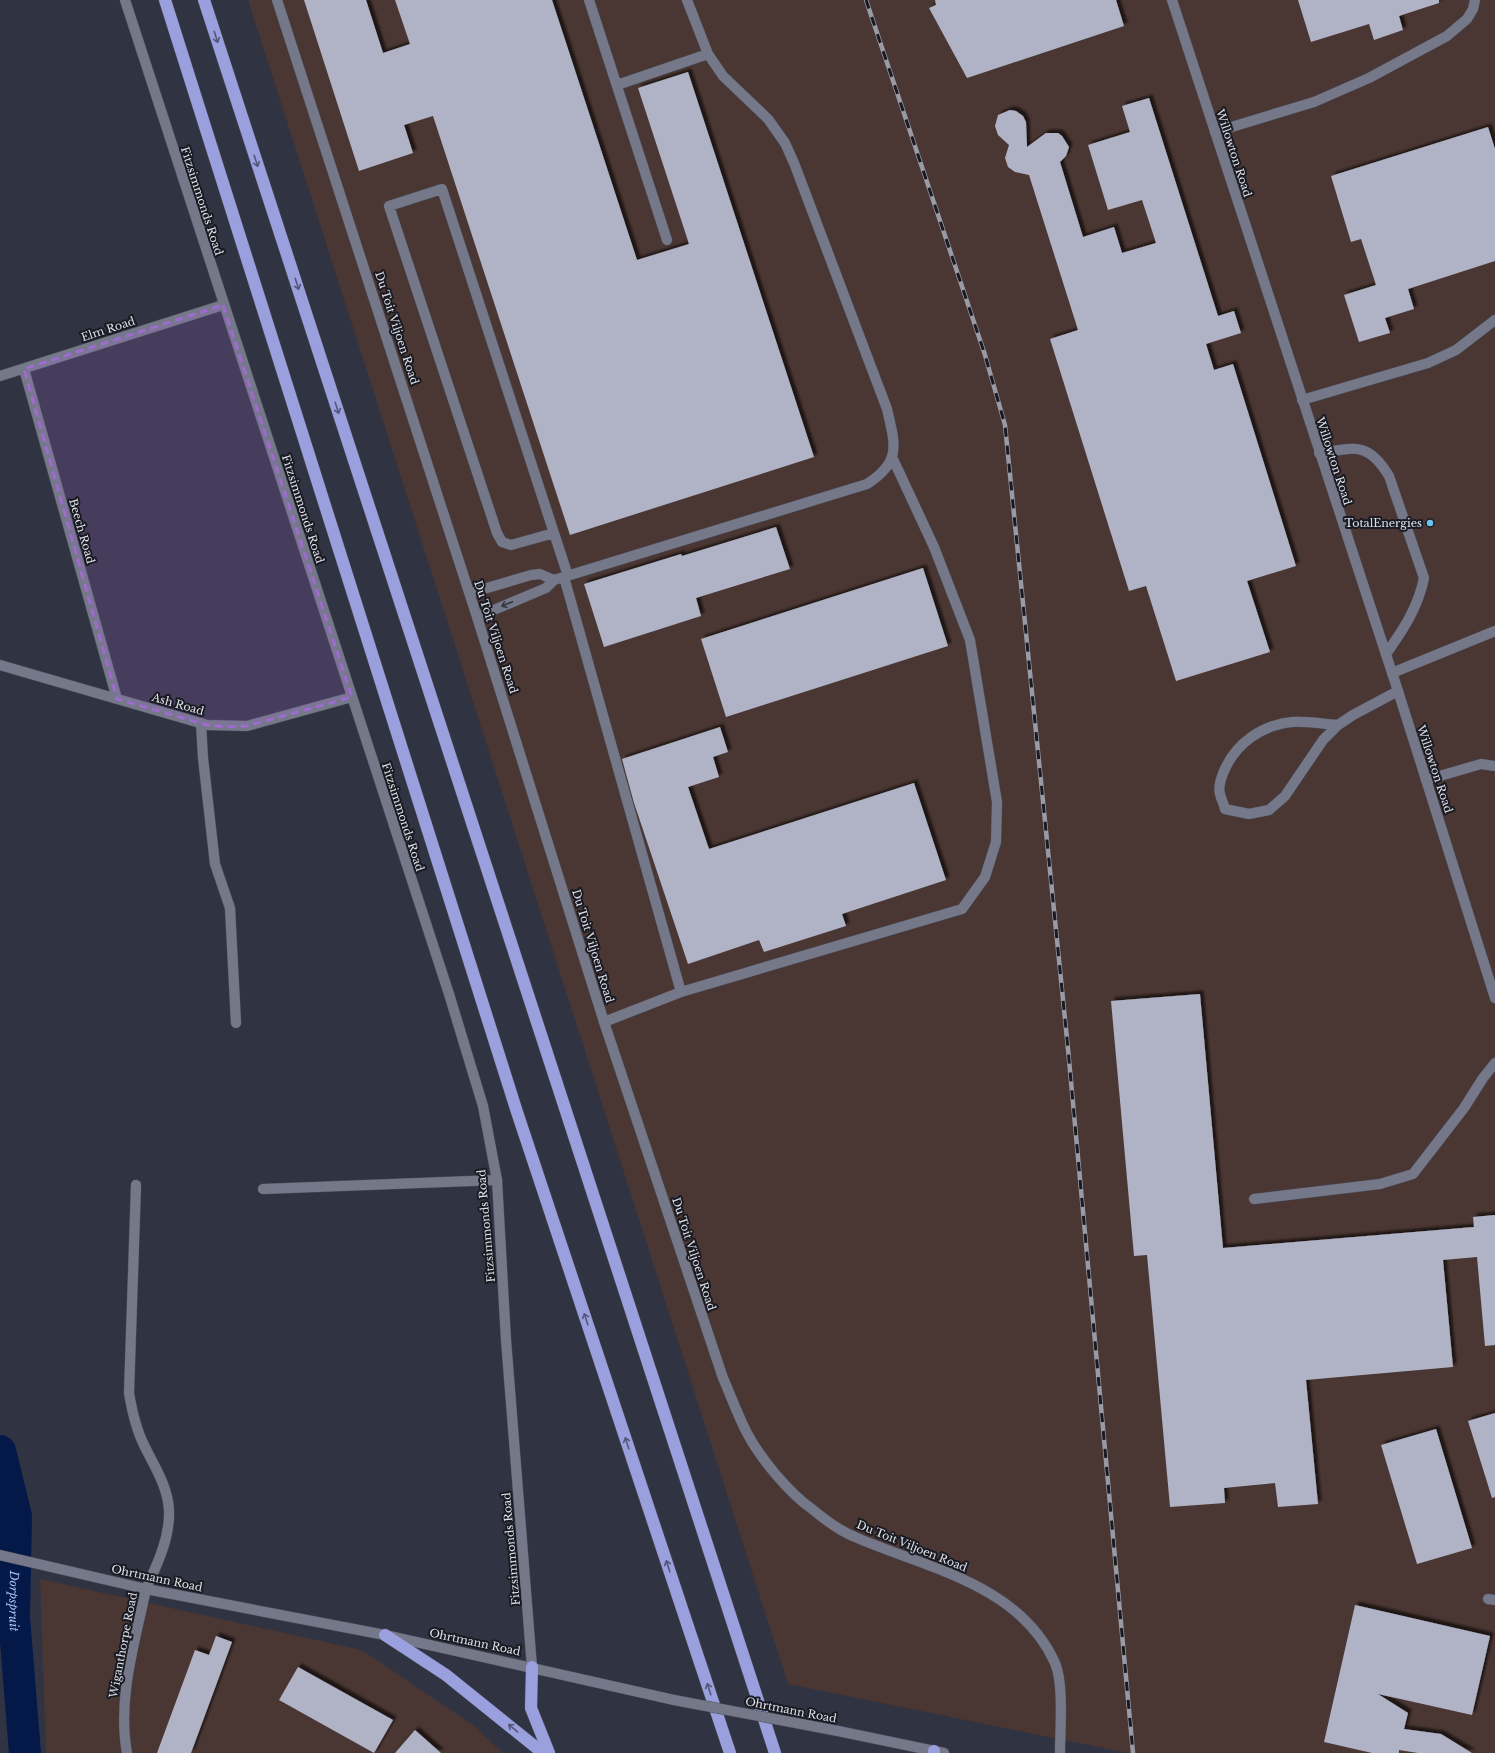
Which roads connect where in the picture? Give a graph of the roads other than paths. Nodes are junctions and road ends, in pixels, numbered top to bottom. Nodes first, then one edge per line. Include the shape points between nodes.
1 (125, 0) edge
2 (164, 0) edge
3 (204, 0) edge
4 (277, 0) edge
5 (589, 0) edge
6 (688, 0) edge
7 (1172, 0) edge
8 (1475, 0) edge
9 (708, 54) junction
10 (617, 85) junction
11 (1215, 132) junction
12 (667, 240) dead end
13 (223, 305) junction
14 (1495, 320) edge
15 (24, 368) junction
16 (0, 376) edge
17 (1302, 400) junction
18 (1319, 453) junction
19 (893, 459) junction
20 (554, 533) junction
21 (562, 578) junction
22 (470, 593) junction
23 (477, 617) junction
24 (1495, 631) edge
25 (1386, 654) junction
26 (0, 664) edge
27 (1392, 673) junction
28 (1398, 691) junction
29 (352, 697) junction
30 (117, 699) junction
31 (201, 723) junction
32 (1338, 725) junction
33 (1494, 765) edge
34 (1426, 780) junction
35 (681, 992) junction
36 (1495, 998) edge
37 (604, 1022) junction
38 (236, 1023) dead end
39 (1495, 1063) edge
40 (497, 1180) junction
41 (136, 1185) dead end
42 (263, 1189) dead end
43 (1254, 1199) dead end
44 (0, 1555) edge
45 (146, 1589) junction
46 (385, 1635) junction
47 (532, 1667) junction
48 (938, 1752) edge
49 (127, 1753) edge
50 (543, 1753) edge
51 (549, 1753) edge
52 (730, 1753) edge
53 (776, 1753) edge
54 (1060, 1753) edge

1 - 13 street, Fitzsimmonds Road
52 -> 2 highway via 514,1105
3 -> 53 highway
4 - 22 street, Du Toit Viljoen Road
5 - 10 street
6 - 9 street
7 - 11 street, Willowton Road
8 - 11 street via 1473,10 1467,19 1447,36 1369,78 1314,102
9 - 10 street
9 - 19 street via 723,76 768,119 785,143 887,409 894,446
10 - 12 street
11 - 17 street, Willowton Road
13 - 15 street, Elm Road
13 - 29 street, Fitzsimmonds Road
14 - 17 street via 1456,350 1428,363
15 - 16 street, Elm Road
15 - 30 street, Beech Road
17 - 18 street, Willowton Road
18 - 25 street, Willowton Road
18 - 25 street via 1360,450 1372,453 1380,462 1389,476 1424,578 1407,625
19 - 21 street via 882,475 867,484
19 - 35 street via 934,547 970,640 997,802 996,842 985,877 962,909
20 - 20 street via 442,189 389,206 497,533 502,542 510,545
20 - 21 street
21 - 22 street via 531,575
21 -> 23 street via 546,588
21 - 35 street
22 - 23 street, Du Toit Viljoen Road
23 - 37 street, Du Toit Viljoen Road
24 - 27 street
25 - 27 street, Willowton Road
26 - 30 street, Ash Road
27 - 28 street, Willowton Road
28 - 32 street
28 - 34 street, Willowton Road
29 - 31 street, Ash Road via 247,726 225,727
29 - 40 street, Fitzsimmonds Road via 483,1106
30 - 31 street, Ash Road
31 - 38 street via 215,864 230,908
32 - 32 street via 1319,745 1285,796 1269,810 1249,814 1225,809 1220,794 1220,779 1229,759 1251,736 1292,722
33 - 34 street via 1481,764
34 - 36 street, Willowton Road
35 - 37 street
37 - 54 street, Du Toit Viljoen Road via 723,1378 748,1434 782,1482 817,1513 853,1536 974,1585 1012,1608 1039,1636 1055,1663 1060,1690
39 - 43 street via 1413,1174 1380,1184
40 - 42 street
40 - 47 street, Fitzsimmonds Road via 506,1340
41 - 45 street, Wiganthorpe Road via 129,1393 133,1416 162,1482 169,1510 162,1552
44 - 45 street, Ohrtmann Road
45 - 46 street, Ohrtmann Road
45 - 49 street, Wiganthorpe Road via 128,1674 124,1711 124,1740
46 - 47 street, Ohrtmann Road
50 -> 46 highway via 446,1675
47 - 48 street, Ohrtmann Road, bridge via 616,1688
47 - 51 highway via 531,1708

